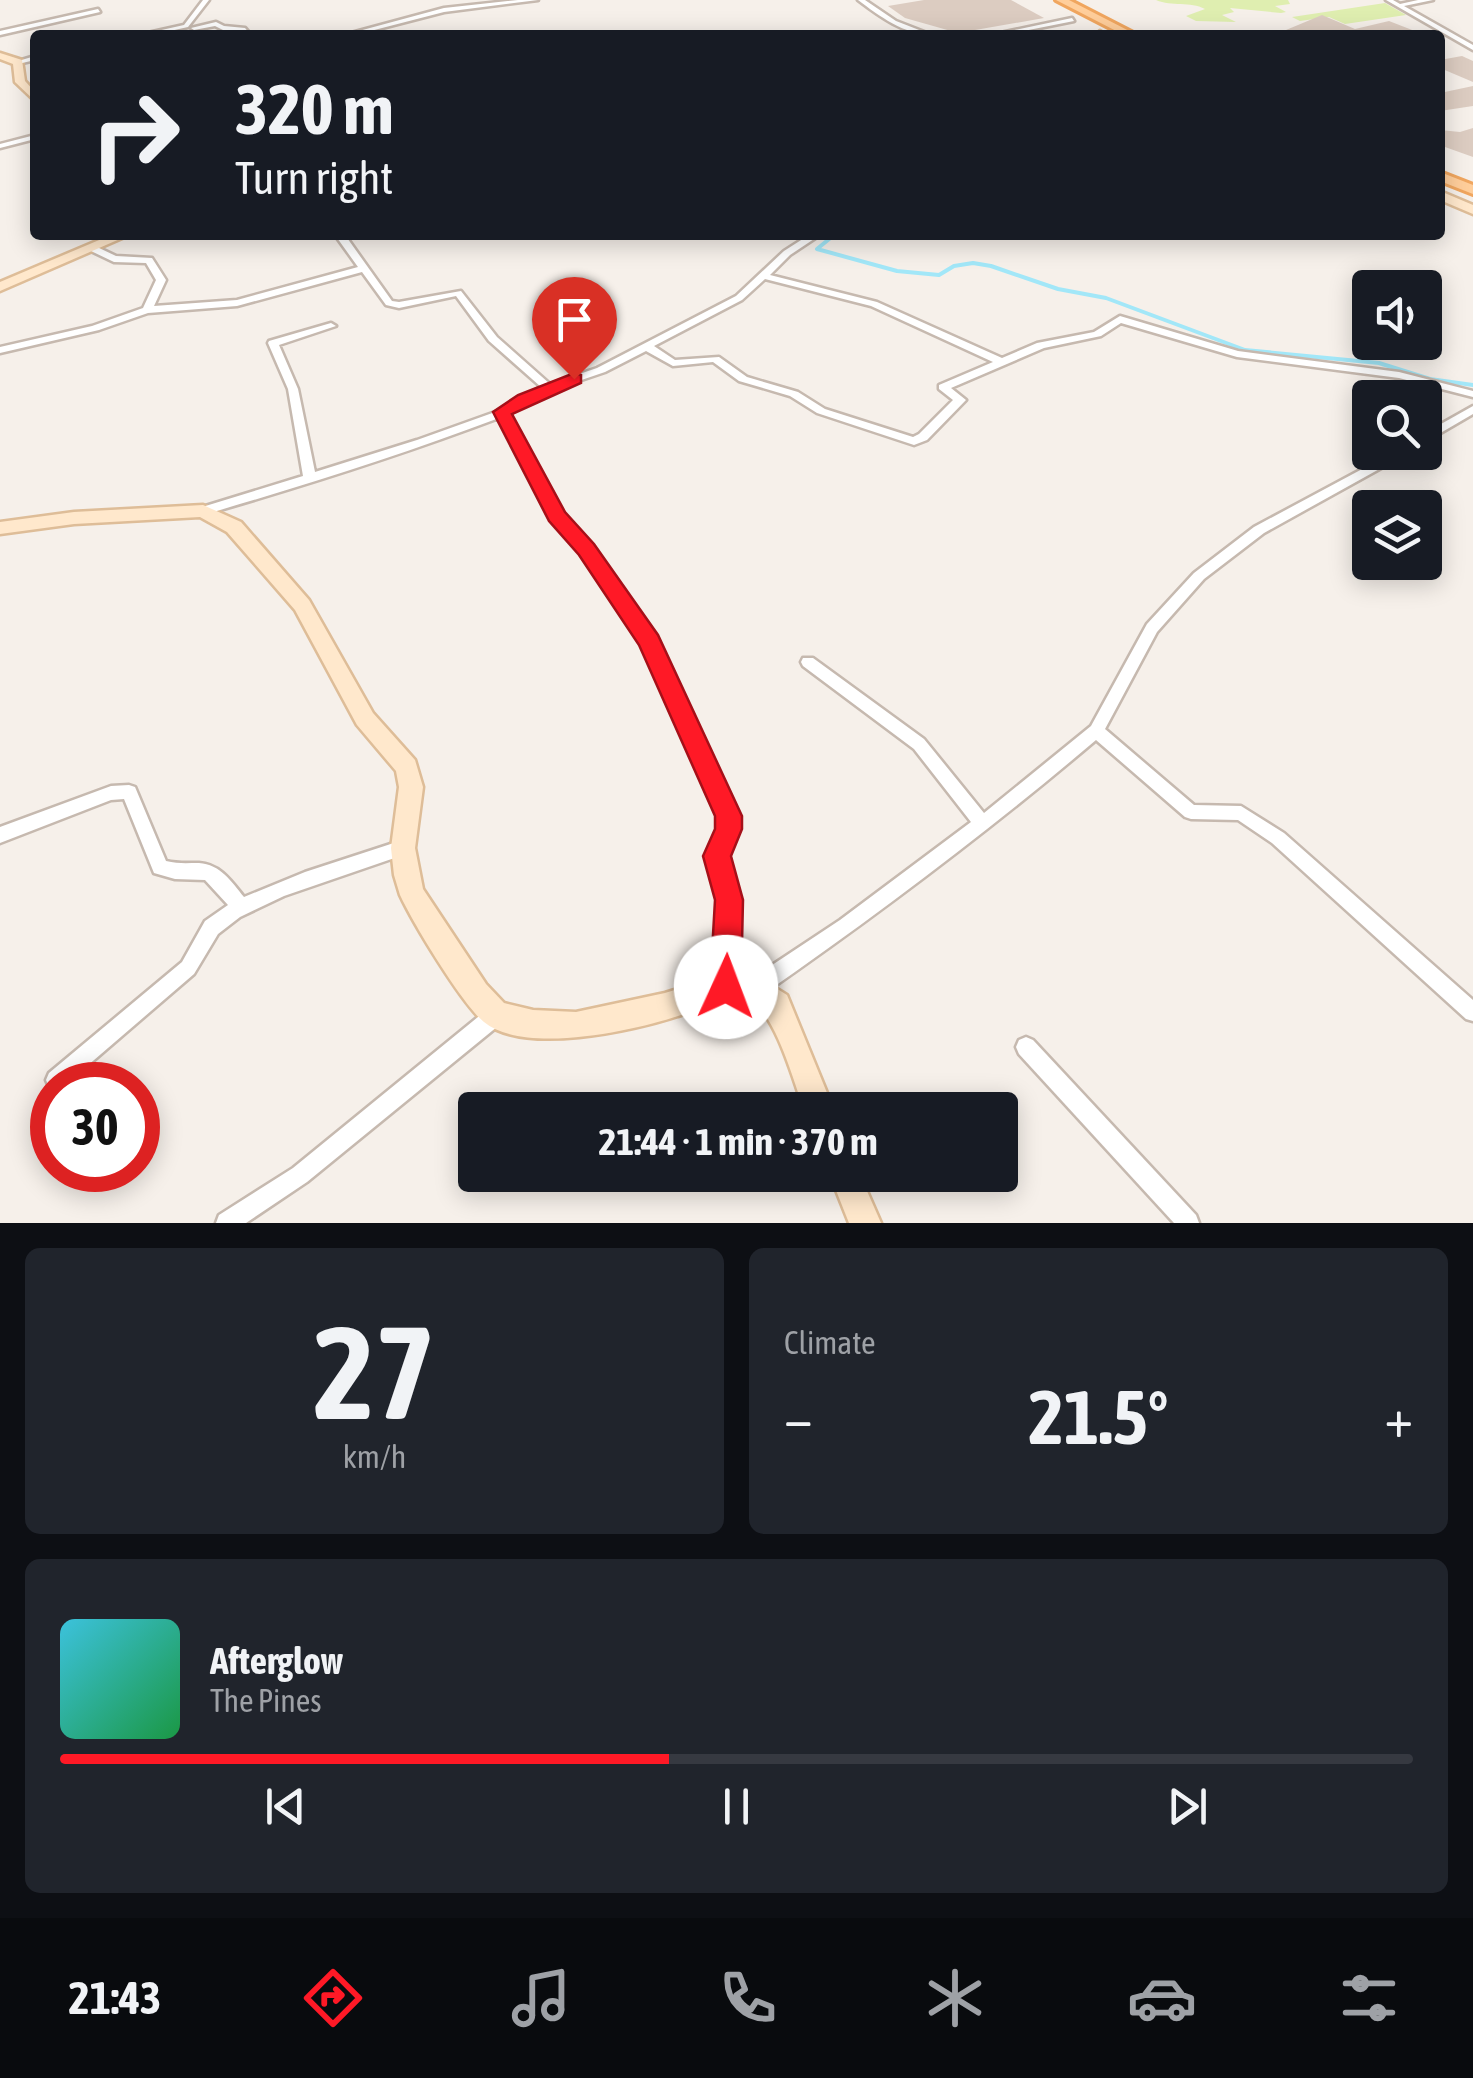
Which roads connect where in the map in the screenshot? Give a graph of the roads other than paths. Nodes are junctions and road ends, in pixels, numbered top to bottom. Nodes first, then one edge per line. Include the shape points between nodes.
1 (206, 0) edge
2 (535, 0) edge
3 (861, 0) edge
4 (1046, 0) edge
5 (1061, 0) edge
6 (1392, 0) edge
7 (1430, 0) edge
8 (1403, 4) junction
9 (98, 11) dead end
10 (1072, 20) dead end
11 (193, 30) edge
12 (244, 30) edge
13 (369, 30) edge
14 (916, 30) edge
15 (1020, 30) edge
16 (1105, 30) edge
17 (1122, 30) edge
18 (1445, 30) edge
19 (1445, 30) edge
20 (0, 33) edge
21 (1473, 46) edge
22 (0, 56) edge
23 (30, 59) edge
24 (18, 62) junction
25 (30, 93) edge
26 (30, 138) edge
27 (0, 146) edge
28 (1445, 178) edge
29 (1445, 189) edge
30 (1473, 190) edge
31 (1445, 198) edge
32 (1473, 202) edge
33 (1473, 210) edge
34 (112, 240) edge
35 (344, 240) edge
36 (807, 240) edge
37 (94, 249) junction
38 (364, 268) junction
39 (764, 276) junction
40 (0, 287) edge
41 (147, 310) junction
42 (332, 326) dead end
43 (646, 346) junction
44 (0, 350) edge
45 (1003, 362) junction
46 (548, 388) junction
47 (1473, 394) edge
48 (1473, 409) edge
49 (502, 412) junction
50 (1442, 428) edge
51 (1371, 470) edge
52 (310, 479) junction
53 (203, 512) junction
54 (0, 528) edge
55 (808, 662) dead end
56 (1096, 730) junction
57 (982, 823) junction
58 (0, 834) edge
59 (402, 848) junction
60 (240, 906) junction
61 (726, 987) junction
62 (755, 988) junction
63 (1473, 1012) edge
64 (496, 1015) junction
65 (1026, 1047) dead end
66 (77, 1062) edge
67 (813, 1092) edge
68 (852, 1192) edge
69 (228, 1223) edge
70 (864, 1223) edge
71 (1188, 1223) edge

1 - 11 street
2 - 13 street via 444,10
3 - 14 street
4 - 16 main road
5 - 17 main road
6 - 8 street
6 - 19 street
7 - 8 street
8 - 21 street
9 - 20 street
10 - 15 street
11 - 12 street via 216,24
18 - 21 street
22 - 24 street
23 - 24 street
24 - 25 street via 20,82
26 - 27 street
28 - 30 main road
29 - 32 main road
31 - 33 street
34 - 37 street
35 - 38 street
36 - 39 street
37 - 40 street
37 - 41 street via 114,259 149,260 161,280
38 - 41 street via 237,302
38 - 46 street via 393,304 461,295 493,339
39 - 43 street via 739,298
39 - 45 street via 874,304
41 - 44 street
42 - 52 street via 273,343 293,389
43 - 45 street via 673,363 715,359 743,379 794,394 827,414 914,441 960,400 943,386
43 - 46 street
45 - 47 street via 1127,319 1238,354 1389,373
46 - 49 street
48 - 50 street
49 - 52 street
49 - 61 street via 557,516 644,632 729,816 717,856 729,900
51 - 56 street via 1259,530 1180,592 1152,628
52 - 53 street
53 - 54 street
53 - 59 street via 234,527 292,592 366,719 407,767 411,787
55 - 57 street via 919,744
56 - 57 street
56 - 63 street via 1191,812 1232,811 1278,838
57 - 62 street
58 - 60 street via 129,792 160,866 208,870
59 - 60 street
59 - 64 street via 413,896
60 - 66 street via 211,928 188,968
61 - 62 street
61 - 64 street via 576,1026
62 - 67 street via 778,1004
64 - 69 street via 300,1175
65 - 71 street
68 - 70 street

